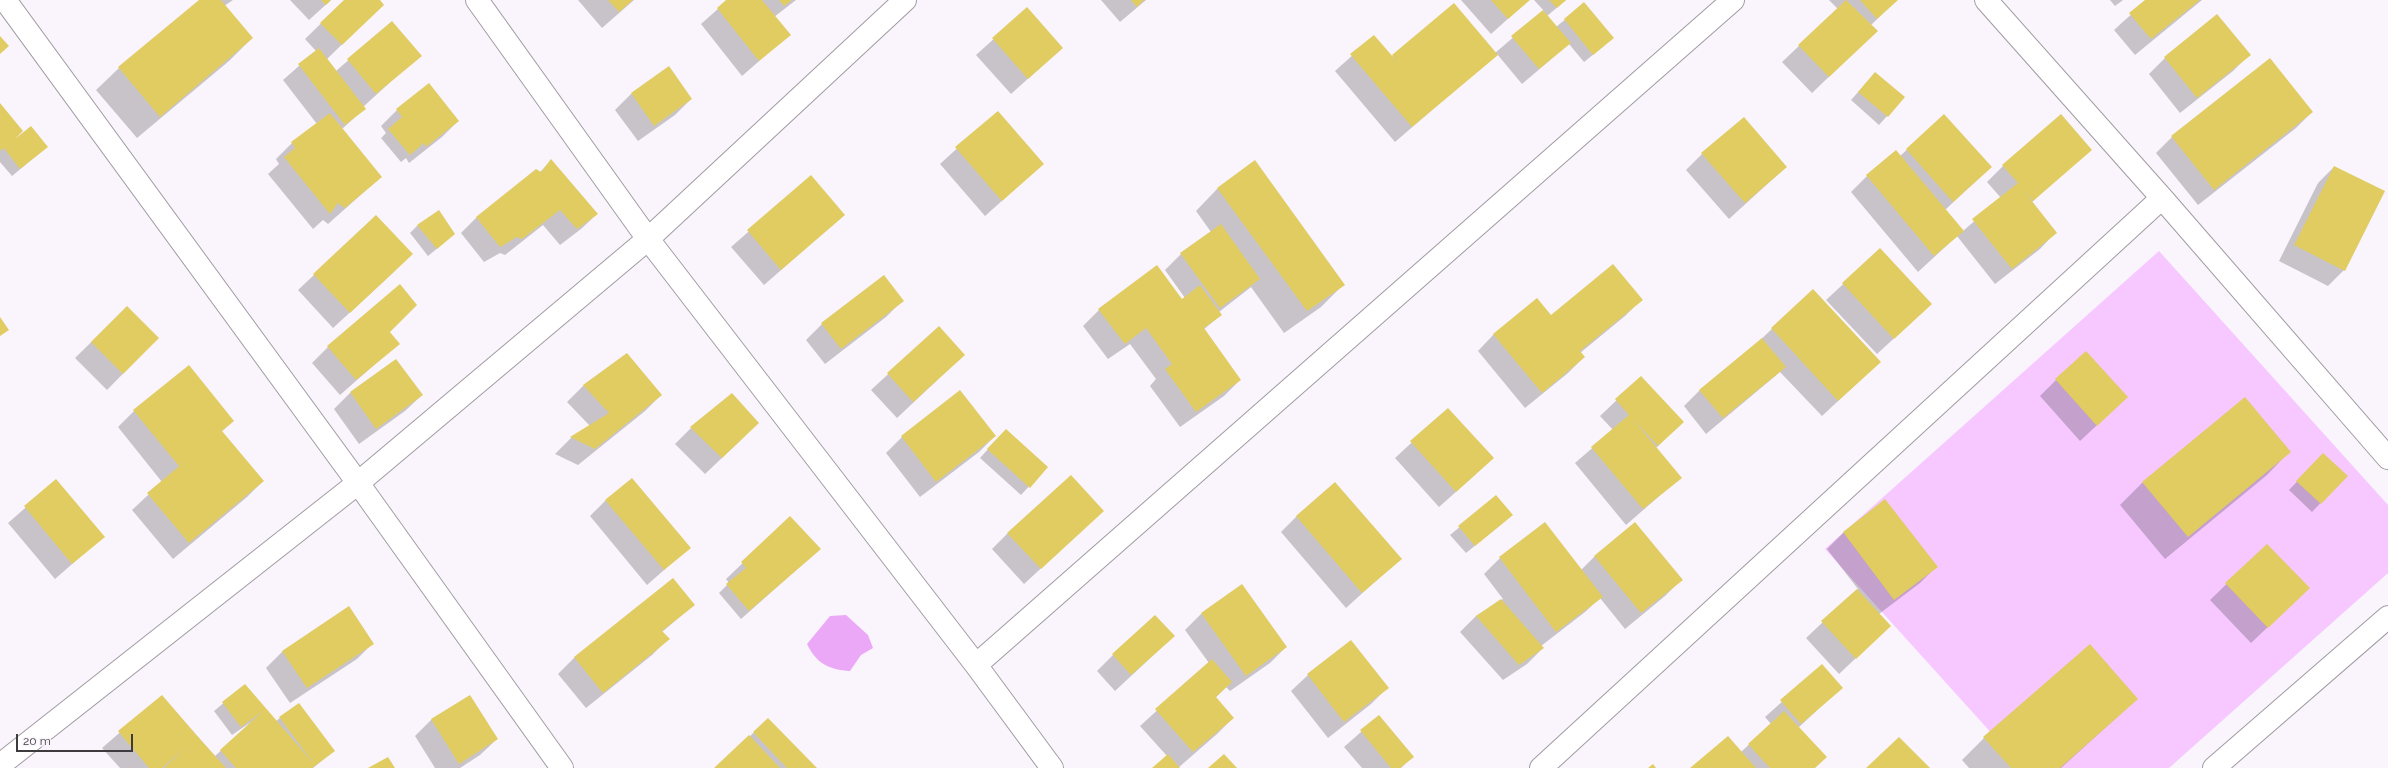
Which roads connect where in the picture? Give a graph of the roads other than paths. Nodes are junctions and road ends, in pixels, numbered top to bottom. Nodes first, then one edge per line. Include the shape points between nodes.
1 (4, 0) edge
2 (477, 0) edge
3 (906, 0) edge
4 (1733, 0) edge
5 (1986, 0) edge
6 (2162, 198) junction
7 (648, 239) junction
8 (2388, 458) edge
9 (358, 483) junction
10 (2388, 617) edge
11 (976, 665) junction
12 (0, 765) edge
13 (562, 768) edge
14 (1052, 768) edge
15 (1541, 768) edge
16 (2214, 768) edge

1 - 9 street
2 - 7 street
3 - 7 street
4 - 11 street
5 - 6 street
6 - 8 street
6 - 15 street
7 - 9 street
7 - 11 street
9 - 12 street
9 - 13 street
10 - 16 street
11 - 14 street

